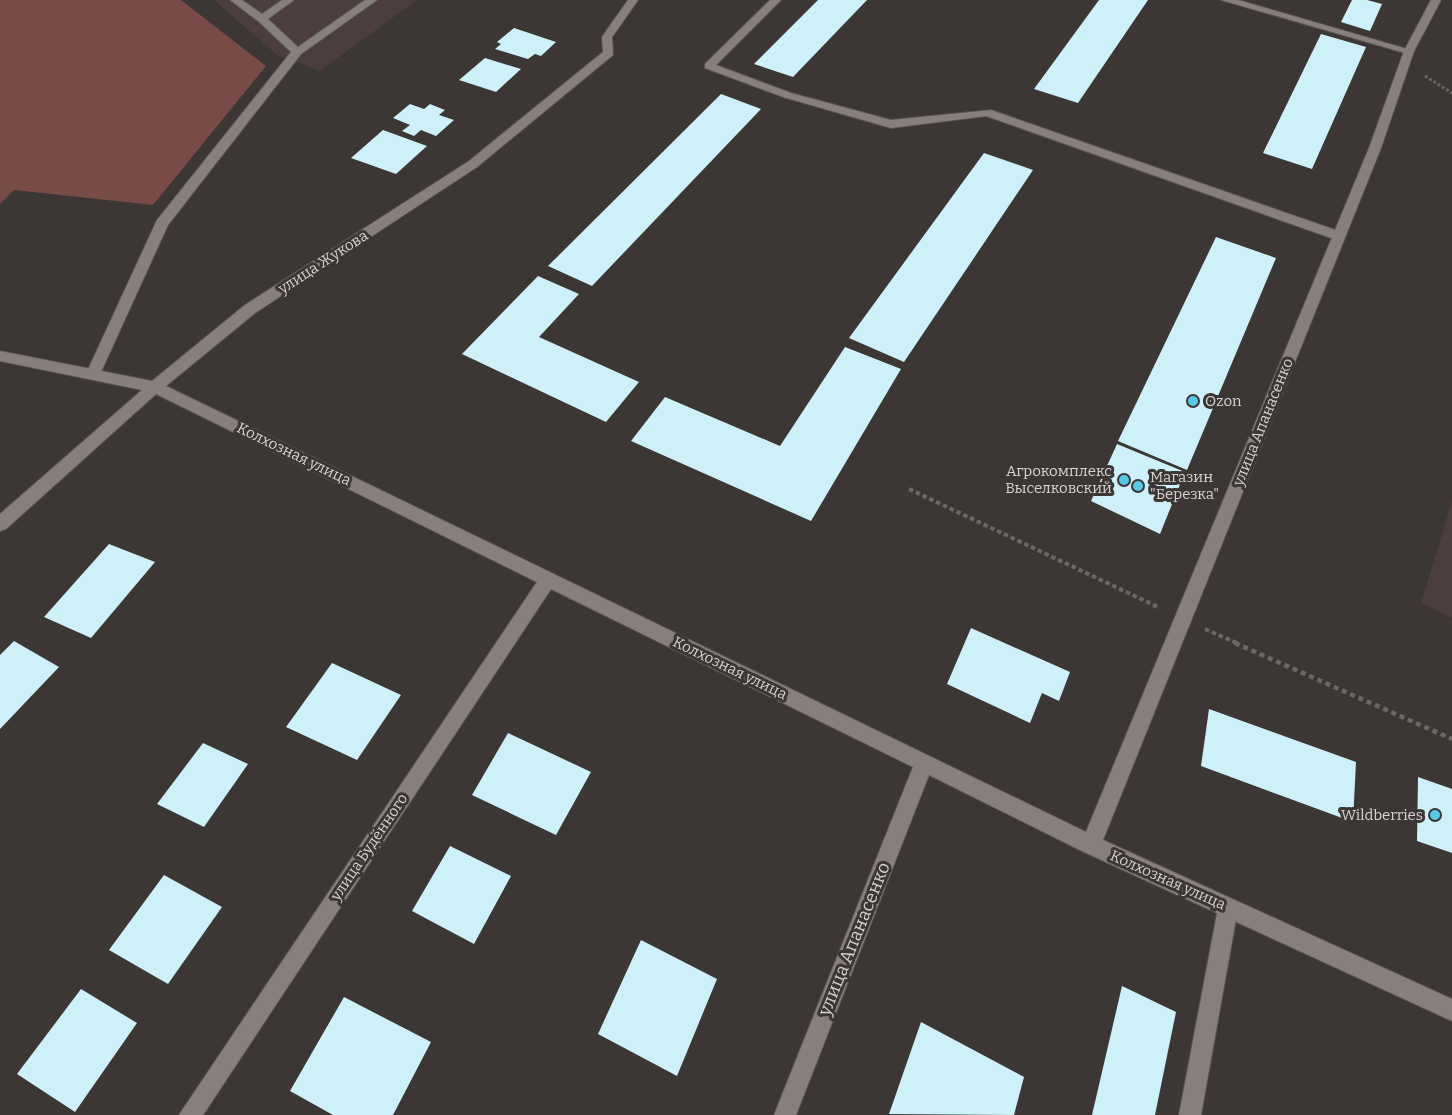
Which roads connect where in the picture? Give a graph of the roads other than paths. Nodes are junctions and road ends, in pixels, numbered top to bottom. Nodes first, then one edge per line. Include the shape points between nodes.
1 (236, 0) edge
2 (289, 0) edge
3 (372, 0) edge
4 (633, 0) edge
5 (776, 0) edge
6 (1226, 0) edge
7 (1436, 0) edge
8 (261, 19) junction
9 (297, 52) junction
10 (1407, 57) junction
11 (1339, 236) junction
12 (0, 357) edge
13 (93, 374) junction
14 (155, 387) junction
15 (0, 524) edge
16 (548, 579) junction
17 (924, 763) junction
18 (1091, 845) junction
19 (1228, 908) junction
20 (1452, 1010) edge
21 (190, 1115) edge
22 (786, 1115) edge
23 (1190, 1115) edge

1 - 8 street
2 - 8 street
3 - 9 street
4 - 14 street, улица Жукова via 606,37 609,52 473,164 250,309
5 - 11 street via 709,66 787,95 891,124 987,112
6 - 10 street
7 - 10 street, улица Апанасенко
8 - 9 street
9 - 13 street via 162,223
10 - 11 street, улица Апанасенко
11 - 18 street, улица Апанасенко
12 - 13 street, Колхозная улица
13 - 14 street, Колхозная улица
14 - 15 street, улица Жукова
14 - 16 street, Колхозная улица
16 - 17 street, Колхозная улица
16 - 21 street, улица Будённого
17 - 18 street, Колхозная улица
17 - 22 street, улица Апанасенко
18 - 19 street, Колхозная улица
19 - 20 street, Колхозная улица
19 - 23 street

